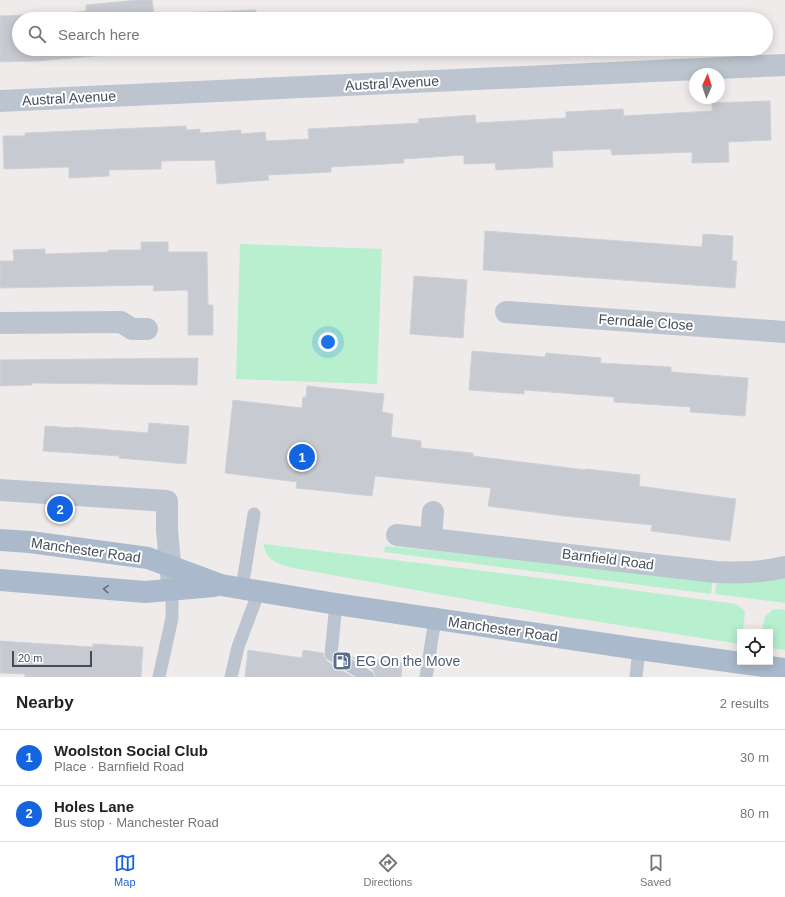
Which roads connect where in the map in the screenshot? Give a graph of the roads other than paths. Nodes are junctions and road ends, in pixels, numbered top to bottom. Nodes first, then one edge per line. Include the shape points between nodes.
1 (785, 65) edge
2 (0, 101) edge
3 (506, 312) dead end
4 (0, 323) edge
5 (147, 329) dead end
6 (785, 332) edge
7 (0, 490) edge
8 (433, 512) dead end
9 (254, 514) dead end
10 (397, 535) dead end
11 (431, 539) junction
12 (0, 540) edge
13 (171, 567) junction
14 (785, 567) edge
15 (0, 580) edge
16 (221, 585) junction
17 (172, 590) junction
18 (251, 590) junction
19 (336, 604) junction
20 (435, 619) junction
21 (639, 649) junction
22 (785, 669) edge
23 (160, 677) edge
24 (231, 677) edge
25 (368, 677) edge
26 (426, 677) edge
27 (636, 677) edge

1 - 2 street, Austral Avenue
3 - 6 street, Ferndale Close
4 - 5 street via 121,322 132,329
7 - 13 street via 167,501
8 - 11 street
9 - 18 lane
10 - 11 street, Barnfield Road
11 - 14 street, Barnfield Road via 716,572 759,572
12 - 13 main road, Manchester Road via 148,558
13 - 16 main road, Manchester Road
13 - 17 street
17 -> 15 main road, Manchester Road via 145,592
16 - 17 main road, Manchester Road
16 - 18 main road, Manchester Road
17 - 23 lane via 172,618
18 - 19 main road, Manchester Road
18 - 24 lane
19 - 20 main road, Manchester Road
19 - 25 lane via 331,654
20 - 21 main road, Manchester Road
20 - 26 lane
21 - 22 main road, Manchester Road
21 - 27 lane

